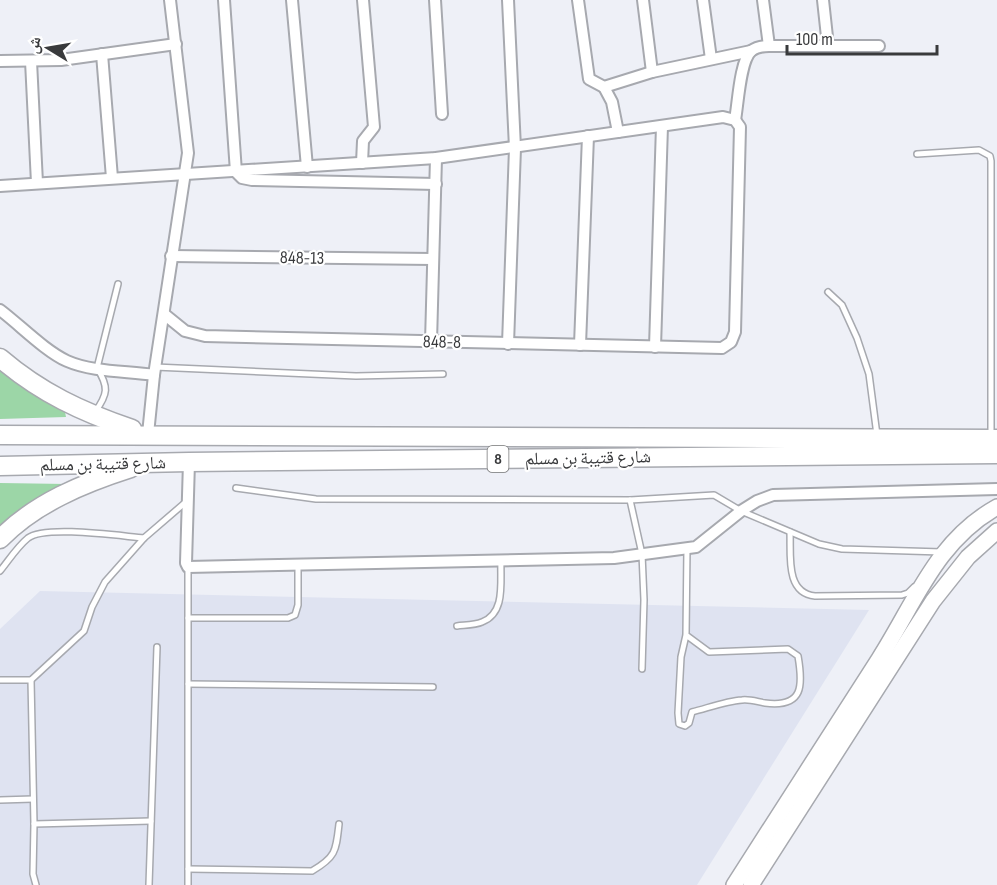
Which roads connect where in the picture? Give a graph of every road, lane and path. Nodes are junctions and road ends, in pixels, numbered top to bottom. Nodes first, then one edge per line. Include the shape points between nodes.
1 (170, 0) edge
2 (224, 0) edge
3 (292, 0) edge
4 (363, 0) edge
5 (435, 0) edge
6 (508, 0) edge
7 (578, 0) edge
8 (643, 0) edge
9 (703, 0) edge
10 (763, 0) edge
11 (823, 0) edge
12 (176, 44) junction
13 (769, 46) junction
14 (828, 46) junction
15 (879, 46) dead end
16 (751, 51) junction
17 (102, 54) junction
18 (711, 59) junction
19 (31, 61) junction
20 (0, 62) edge
21 (652, 72) junction
22 (604, 87) junction
23 (442, 114) dead end
24 (735, 120) junction
25 (662, 126) junction
26 (618, 132) junction
27 (588, 136) junction
28 (514, 148) junction
29 (917, 154) dead end
30 (436, 158) junction
31 (362, 163) junction
32 (307, 167) junction
33 (236, 172) junction
34 (186, 173) junction
35 (112, 178) junction
36 (36, 183) junction
37 (436, 184) junction
38 (0, 186) edge
39 (171, 256) junction
40 (433, 259) junction
41 (118, 284) dead end
42 (828, 292) dead end
43 (0, 310) edge
44 (164, 314) junction
45 (431, 342) junction
46 (508, 344) junction
47 (580, 345) junction
48 (655, 347) junction
49 (0, 358) edge
50 (97, 368) junction
51 (154, 371) junction
52 (443, 374) dead end
53 (997, 384) edge
54 (990, 386) junction
55 (92, 416) junction
56 (148, 434) junction
57 (0, 435) edge
58 (878, 440) junction
59 (995, 444) edge
60 (149, 462) junction
61 (189, 462) junction
62 (0, 466) edge
63 (236, 488) dead end
64 (997, 489) edge
65 (188, 500) junction
66 (630, 500) junction
67 (997, 507) edge
68 (741, 511) junction
69 (997, 531) edge
70 (790, 532) junction
71 (144, 538) junction
72 (0, 540) edge
73 (687, 548) junction
74 (944, 552) junction
75 (642, 554) junction
76 (501, 560) junction
77 (298, 564) junction
78 (188, 567) junction
79 (0, 571) edge
80 (933, 574) junction
81 (188, 618) junction
82 (458, 626) dead end
83 (686, 635) junction
84 (157, 647) dead end
85 (642, 669) dead end
86 (0, 680) edge
87 (32, 680) junction
88 (188, 684) junction
89 (433, 687) dead end
90 (33, 799) junction
91 (0, 800) edge
92 (151, 821) junction
93 (34, 824) junction
94 (339, 824) dead end
95 (188, 869) junction
96 (36, 885) edge
97 (149, 885) edge
98 (188, 885) edge
99 (734, 885) edge
100 (751, 885) edge

1 - 12 street
2 - 33 street
3 - 32 street
4 - 31 street via 374,127 363,141
5 - 23 street
6 - 28 street
7 - 22 street via 589,79
8 - 21 street
9 - 18 street
10 - 13 street
11 - 14 street
12 - 17 street
12 - 34 street via 188,143
13 - 14 street
13 - 16 street
14 - 15 street
16 - 18 street
16 - 24 street via 745,61
17 - 19 street
17 - 35 street
18 - 21 street
19 - 20 street
19 - 36 street
21 - 22 street
22 - 26 street via 612,102
24 - 25 street via 723,117
24 - 48 street, 848-8 via 741,131 735,332 727,346 717,349
25 - 26 street
25 - 48 street
26 - 27 street
27 - 28 street
27 - 47 street
28 - 30 street
28 - 46 street
29 - 54 lane via 979,150 990,156
30 - 31 street
30 - 37 street
31 - 32 street
32 - 33 street
33 - 34 street
33 - 37 street via 252,180
34 - 35 street
34 - 39 street
35 - 36 street
36 - 38 street
37 - 40 street
39 - 40 street, 848-13
39 - 44 street
40 - 45 street
41 - 50 lane
42 - 58 lane via 842,305 857,338 869,374
43 - 50 street via 60,357
44 - 45 street, 848-8 via 198,336
44 - 51 street
45 - 46 street, 848-8
46 - 47 street, 848-8
47 - 48 street, 848-8
49 - 55 highway via 53,396
50 - 51 street
50 - 55 lane via 106,387 104,400
51 - 52 lane
51 - 56 street
53 - 54 lane
54 - 59 lane
55 - 56 highway
56 - 57 highway, شارع قتيبة بن مسلم / 8
56 - 58 highway, شارع قتيبة بن مسلم / 8
58 - 59 highway, شارع قتيبة بن مسلم / 8
59 - 61 highway, شارع قتيبة بن مسلم / 8
60 - 61 highway, شارع قتيبة بن مسلم / 8
60 - 62 highway, شارع قتيبة بن مسلم / 8
60 - 72 highway via 61,495 34,510
61 - 65 street
63 - 66 lane via 316,499
64 - 68 street via 773,495
65 - 71 lane
65 - 78 street
66 - 68 lane via 714,495
66 - 75 lane
67 - 74 street via 968,526
68 - 70 lane
68 - 73 street via 696,547
69 - 100 street via 951,572
70 - 74 lane via 842,549
70 - 80 lane via 793,577 801,591 810,595 905,594
71 - 79 lane via 41,532 28,538
71 - 87 lane via 105,582 84,631
73 - 75 street
73 - 83 lane
74 - 80 street
75 - 76 street
75 - 85 lane
76 - 77 street
76 - 82 lane via 499,607 494,615 482,622
77 - 78 street
77 - 81 lane via 295,615
78 - 81 lane
80 - 99 street
81 - 88 lane
83 - 83 lane via 681,657 679,724 689,723 692,712 744,699 769,704 792,702 797,697 802,678 798,656 788,649 709,652
84 - 92 lane
86 - 87 lane
87 - 90 lane
88 - 89 lane
88 - 95 lane
90 - 91 lane
90 - 93 lane
92 - 93 lane
92 - 97 lane
93 - 96 lane
94 - 95 lane via 337,843 329,861 312,871
95 - 98 lane

